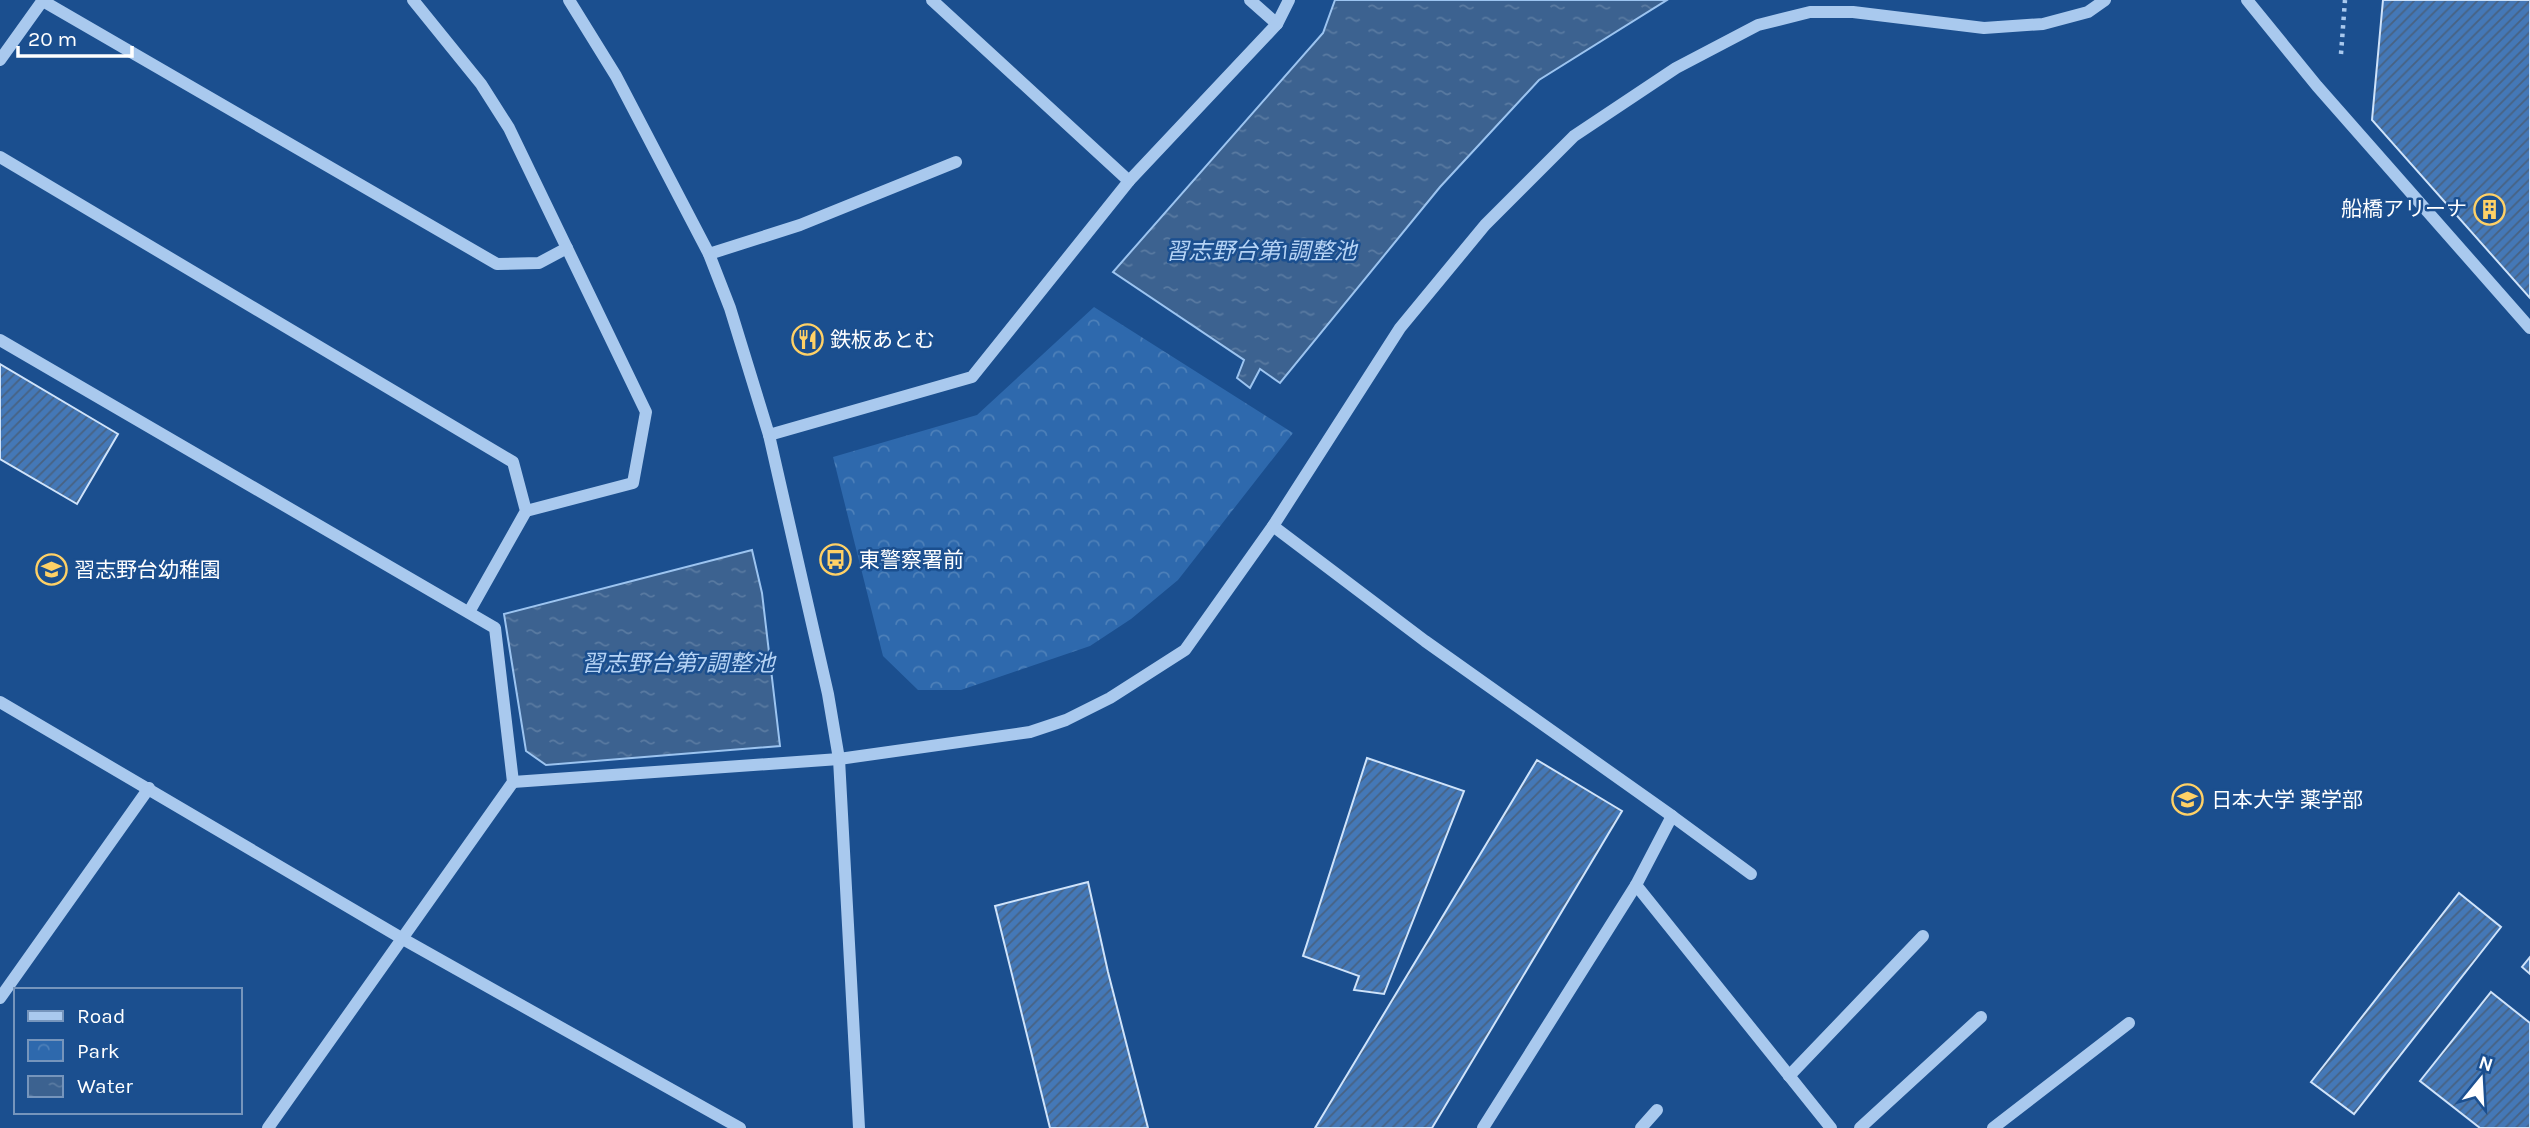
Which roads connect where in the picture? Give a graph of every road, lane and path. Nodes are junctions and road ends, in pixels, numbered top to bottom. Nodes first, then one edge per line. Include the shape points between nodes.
1 (43, 0) edge
2 (413, 0) edge
3 (569, 0) edge
4 (932, 0) edge
5 (1250, 0) edge
6 (1289, 0) edge
7 (2105, 0) edge
8 (2248, 0) edge
9 (2346, 0) edge
10 (1277, 24) junction
11 (2340, 54) dead end
12 (0, 60) edge
13 (0, 157) edge
14 (956, 162) dead end
15 (1129, 181) junction
16 (567, 248) junction
17 (709, 254) junction
18 (2530, 328) edge
19 (0, 340) edge
20 (769, 435) junction
21 (526, 511) junction
22 (1273, 526) junction
23 (469, 612) junction
24 (0, 702) edge
25 (839, 759) junction
26 (513, 782) junction
27 (149, 788) junction
28 (1672, 816) junction
29 (1751, 874) dead end
30 (1636, 884) junction
31 (1923, 936) dead end
32 (403, 939) junction
33 (0, 998) edge
34 (1981, 1017) dead end
35 (2129, 1023) dead end
36 (1789, 1076) junction
37 (1657, 1110) dead end
38 (268, 1128) edge
39 (740, 1128) edge
40 (859, 1128) edge
41 (1484, 1128) edge
42 (1641, 1128) edge
43 (1831, 1128) edge
44 (1860, 1128) edge
45 (1993, 1128) edge

1 - 12 street
1 - 16 street via 496,264 539,263
2 - 16 street via 481,84 509,128
3 - 17 street via 616,76
4 - 15 street
5 - 10 street
6 - 10 street
7 - 22 street via 2088,12 2043,24 1984,28 1853,12 1810,12 1758,25 1676,68 1574,136 1485,225 1400,328
8 - 18 street via 2317,86
9 - 11 path
10 - 15 street
13 - 21 street via 513,462
14 - 17 street via 800,225
15 - 20 street via 972,377
16 - 21 street via 646,412 633,483
17 - 20 street
19 - 23 street
20 - 25 street
21 - 23 street
22 - 25 street via 1185,650 1110,698 1030,732
22 - 28 street via 1425,641
23 - 26 street via 495,628
24 - 27 street
25 - 26 street
25 - 40 street
26 - 32 street
27 - 32 street
27 - 33 street
28 - 29 street
28 - 30 street
30 - 36 street
30 - 41 street
31 - 36 street
32 - 38 street
32 - 39 street
34 - 44 street
35 - 45 street
36 - 43 street
37 - 42 street

